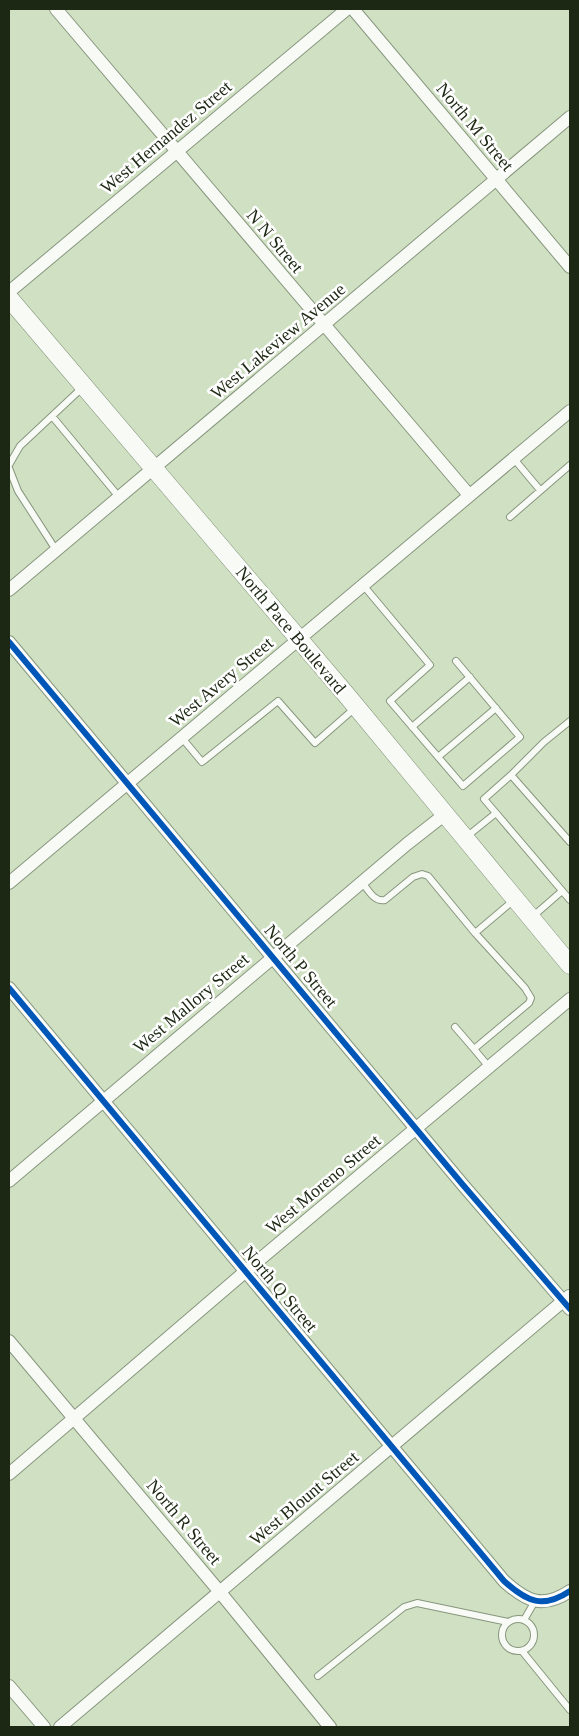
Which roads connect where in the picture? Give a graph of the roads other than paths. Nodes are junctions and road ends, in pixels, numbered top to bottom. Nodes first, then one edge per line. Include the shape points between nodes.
1 (56, 9) edge
2 (347, 9) edge
3 (353, 9) edge
4 (570, 117) edge
5 (176, 151) junction
6 (497, 179) junction
7 (570, 268) edge
8 (9, 292) edge
9 (9, 298) edge
10 (324, 326) junction
11 (84, 387) junction
12 (570, 411) edge
13 (52, 416) junction
14 (514, 458) junction
15 (570, 465) edge
16 (9, 467) edge
17 (153, 469) junction
18 (540, 490) junction
19 (469, 495) junction
20 (119, 497) junction
21 (510, 517) dead end
22 (56, 550) junction
23 (363, 585) junction
24 (9, 590) edge
25 (299, 640) junction
26 (9, 642) edge
27 (456, 661) dead end
28 (470, 677) junction
29 (356, 707) junction
30 (496, 708) junction
31 (570, 721) edge
32 (412, 727) junction
33 (182, 738) junction
34 (438, 757) junction
35 (511, 775) junction
36 (127, 784) junction
37 (496, 812) junction
38 (444, 815) junction
39 (464, 839) junction
40 (570, 842) edge
41 (362, 882) junction
42 (9, 883) edge
43 (562, 891) junction
44 (515, 900) junction
45 (570, 900) edge
46 (531, 918) junction
47 (475, 933) junction
48 (273, 957) junction
49 (570, 965) edge
50 (9, 988) edge
51 (570, 1000) edge
52 (455, 1027) dead end
53 (474, 1049) junction
54 (489, 1067) junction
55 (103, 1101) junction
56 (416, 1129) junction
57 (9, 1181) edge
58 (246, 1271) junction
59 (568, 1302) edge
60 (9, 1341) edge
61 (74, 1419) junction
62 (392, 1447) junction
63 (9, 1474) edge
64 (219, 1591) junction
65 (570, 1591) edge
66 (535, 1601) junction
67 (524, 1620) junction
68 (508, 1622) junction
69 (522, 1650) junction
70 (318, 1676) dead end
71 (9, 1686) edge
72 (570, 1710) edge
73 (44, 1727) edge
74 (60, 1727) edge
75 (330, 1727) edge

1 - 5 street, N N Street
2 - 5 street, West Hernandez Street
3 - 6 street, North M Street
4 - 6 street, West Lakeview Avenue
5 - 8 street, West Hernandez Street
5 - 10 street, N N Street
6 - 7 street, North M Street
6 - 10 street, West Lakeview Avenue
9 - 11 main road, North Pace Boulevard
10 - 17 street, West Lakeview Avenue
10 - 19 street, N N Street
11 - 13 lane
11 - 17 main road, North Pace Boulevard
12 - 14 street, West Avery Street
13 - 16 lane via 20,446
13 - 20 lane
14 - 18 lane
14 - 19 street, West Avery Street
15 - 18 lane
16 - 22 lane via 18,491
17 - 20 street, West Lakeview Avenue
17 - 25 main road, North Pace Boulevard
18 - 21 lane
19 - 23 street, West Avery Street
20 - 22 street, West Lakeview Avenue
22 - 24 street, West Lakeview Avenue
23 - 25 street, West Avery Street
23 - 32 lane via 430,666 390,701
25 - 29 main road, North Pace Boulevard
25 - 33 street, West Avery Street
26 - 36 street, North P Street
27 - 28 lane
28 - 30 lane
28 - 32 lane
29 - 33 lane via 315,743 278,701 202,762
29 - 38 main road, North Pace Boulevard
30 - 34 lane
30 - 34 lane via 520,737 463,786
31 - 35 lane
32 - 34 lane
33 - 36 street, West Avery Street
35 - 37 lane via 484,799
35 - 40 lane
36 - 42 street, West Avery Street
36 - 48 street, North P Street
37 - 39 lane
37 - 43 lane
38 - 39 main road, North Pace Boulevard
38 - 41 street, West Mallory Street
39 - 44 main road, North Pace Boulevard
41 - 47 lane via 381,901 413,877 428,876
41 - 48 street, West Mallory Street
43 - 45 lane
43 - 46 lane
44 - 46 main road, North Pace Boulevard
44 - 47 lane
46 - 49 main road, North Pace Boulevard
47 - 53 lane via 531,998
48 - 55 street, West Mallory Street
48 - 56 street, North P Street
50 - 55 street, North Q Street
51 - 54 street, West Moreno Street
52 - 53 lane
53 - 54 lane
54 - 56 street, West Moreno Street
55 - 57 street, West Mallory Street
55 - 58 street, North Q Street
56 - 58 street, West Moreno Street
56 - 59 street, North P Street
58 - 61 street, West Moreno Street
58 - 62 street, North Q Street
59 - 62 street, West Blount Street
60 - 61 street, North R Street
61 - 63 street, West Moreno Street
61 - 64 street, North R Street
62 - 64 street, West Blount Street
62 - 66 street, North Q Street via 504,1581
64 - 74 street, West Blount Street
64 - 75 street, North R Street
65 - 66 street via 553,1600
66 - 67 lane
67 - 68 lane
67 - 69 lane via 532,1626 534,1636 530,1645
68 - 69 lane via 502,1631 504,1642 511,1649
68 - 70 lane via 417,1603 404,1607
69 - 72 lane
71 - 73 street

